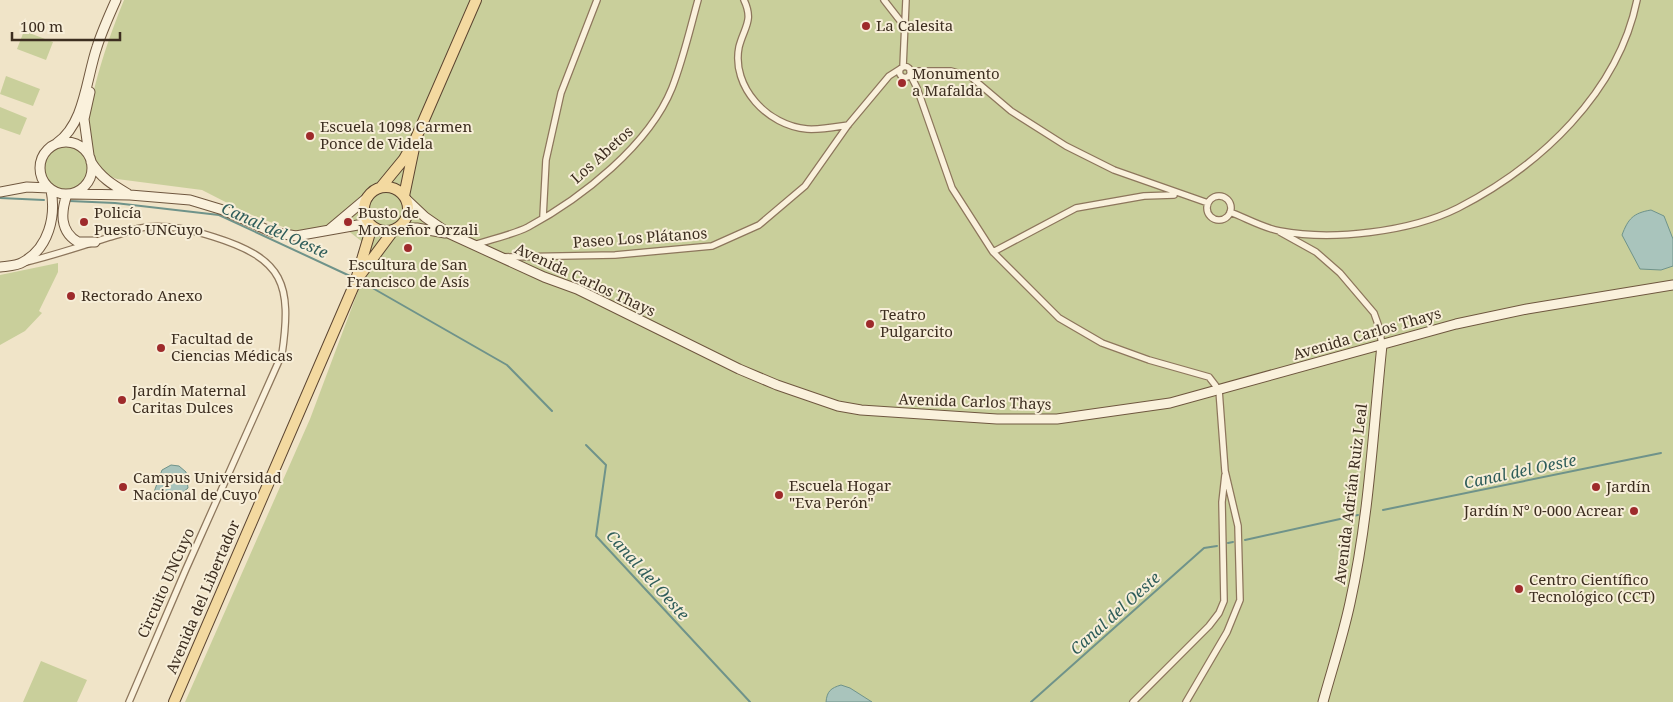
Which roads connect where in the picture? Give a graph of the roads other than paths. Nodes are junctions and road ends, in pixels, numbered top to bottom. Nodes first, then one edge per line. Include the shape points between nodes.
1 (117, 0) edge
2 (476, 0) edge
3 (597, 0) edge
4 (698, 0) edge
5 (744, 0) edge
6 (884, 0) edge
7 (906, 0) edge
8 (1637, 0) edge
9 (905, 27) junction
10 (906, 71) junction
11 (848, 125) junction
12 (416, 138) junction
13 (52, 146) junction
14 (90, 158) junction
15 (40, 174) junction
16 (27, 187) junction
17 (381, 188) junction
18 (50, 189) junction
19 (0, 192) edge
20 (69, 194) junction
21 (1179, 194) junction
22 (130, 195) junction
23 (368, 197) junction
24 (406, 198) junction
25 (1208, 204) junction
26 (1230, 212) junction
27 (543, 217) junction
28 (371, 225) junction
29 (330, 229) junction
30 (396, 229) junction
31 (1278, 231) junction
32 (448, 233) junction
33 (95, 242) junction
34 (474, 246) junction
35 (994, 252) junction
36 (501, 257) junction
37 (22, 263) junction
38 (0, 267) edge
39 (355, 283) junction
40 (1673, 285) edge
41 (1382, 345) junction
42 (1219, 390) junction
43 (1225, 470) junction
44 (129, 702) edge
45 (174, 702) edge
46 (1133, 702) edge
47 (1186, 702) edge
48 (1323, 702) edge

1 - 13 street via 97,48 75,123 68,135
1 - 14 street via 84,118
2 - 12 main road
3 - 27 street via 561,93 546,160
4 - 27 street, Los Abetos via 672,88 655,120 635,146 571,200
5 - 11 street via 749,14 739,48 738,66 742,82 753,99 785,124 806,129
6 - 9 street
7 - 9 street
8 - 31 street via 1632,26 1599,89 1556,140 1497,185 1456,209 1395,229 1334,235
9 - 10 street
10 - 11 street, Paseo Los Plátanos via 889,76
10 - 21 street via 952,71 971,77 1011,111 1066,146 1114,170
10 - 35 street via 917,86 952,188
11 - 36 street, Paseo Los Plátanos via 805,186 759,225 712,246 615,255
12 - 17 main road
12 - 24 main road
13 - 14 street via 72,143 82,147
13 - 15 street via 42,158
14 - 20 street via 92,172 88,182
14 - 22 street via 98,173
15 - 16 street
15 - 18 street
16 - 18 street
16 - 19 street
17 - 23 main road
17 - 24 main road via 390,187
18 - 20 street
18 - 37 street via 54,204 49,232 35,254
20 - 22 street
20 - 33 street via 62,209 62,221 67,232 78,242
21 - 25 street
21 - 35 street via 1144,196 1076,208
22 - 29 street via 203,203 284,235 310,235
23 - 28 main road via 364,212
23 - 29 street
24 - 30 main road via 408,215
24 - 32 street, Avenida Carlos Thays
25 - 26 street via 1208,212 1213,218 1225,218
25 - 26 street via 1213,198 1224,197 1231,205
26 - 31 street
27 - 34 street, Los Abetos via 527,228
28 - 29 street
28 - 30 main road via 379,230
28 - 39 main road, Avenida del Libertador
30 - 32 street, Avenida Carlos Thays via 417,228
30 - 39 main road, Avenida del Libertador
31 - 41 street via 1316,252 1340,273 1374,313
32 - 34 street, Avenida Carlos Thays
33 - 37 street, Circuito UNCuyo
33 - 44 street, Circuito UNCuyo via 139,228 162,227 185,228 241,246 261,257 274,270 286,305 282,354
34 - 36 street, Avenida Carlos Thays
35 - 42 street via 1060,318 1102,343 1209,377
36 - 42 street, Avenida Carlos Thays via 577,289 739,369 808,396 861,410 997,420 1057,419 1170,404
37 - 38 street, Circuito UNCuyo
39 - 45 main road, Avenida del Libertador
40 - 41 street, Avenida Carlos Thays via 1509,313
41 - 42 street, Avenida Carlos Thays
41 - 48 street, Avenida Adrián Ruiz Leal via 1358,559 1350,603
42 - 43 street
43 - 46 street via 1222,502 1224,601 1209,626
43 - 47 street via 1238,526 1240,600 1227,632

